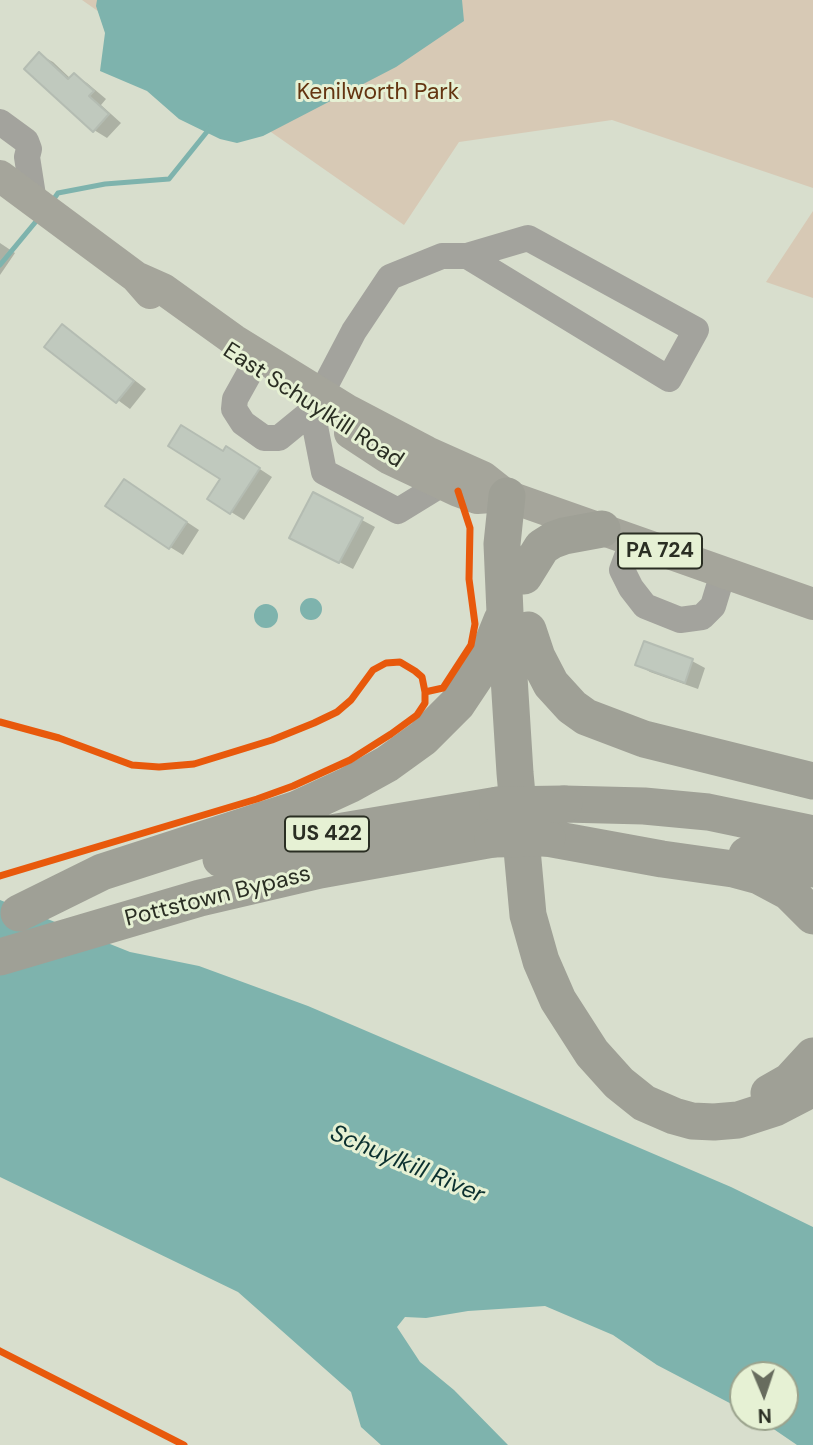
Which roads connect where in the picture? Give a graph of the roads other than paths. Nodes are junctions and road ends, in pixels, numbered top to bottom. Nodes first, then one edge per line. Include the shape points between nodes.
1 (0, 122) edge
2 (0, 176) edge
3 (34, 202) junction
4 (467, 256) junction
5 (256, 363) junction
6 (316, 402) junction
7 (442, 484) junction
8 (507, 496) junction
9 (617, 535) junction
10 (723, 573) junction
11 (524, 576) junction
12 (813, 604) edge
13 (516, 622) junction
14 (813, 781) edge
15 (496, 822) junction
16 (813, 834) edge
17 (547, 838) junction
18 (147, 869) junction
19 (813, 869) edge
20 (9, 916) edge
21 (813, 916) edge
22 (0, 957) edge
23 (813, 1056) edge
24 (813, 1088) edge

1 - 3 lane via 26,141
2 - 3 main road, East Schuylkill Road / PA 724
3 - 5 main road, East Schuylkill Road / PA 724 via 136,277 163,289
4 - 4 lane via 669,379 696,330 528,238
4 - 6 lane via 442,256 390,277
5 - 6 main road, East Schuylkill Road / PA 724
5 - 6 lane via 233,409 264,438 279,438
6 - 7 main road, East Schuylkill Road / PA 724 via 388,458
6 - 7 lane via 324,472 398,511
6 - 8 main road, East Schuylkill Road / PA 724 via 483,477
7 - 8 main road, East Schuylkill Road / PA 724 via 477,498
8 - 9 main road, East Schuylkill Road / PA 724
8 - 11 highway
8 - 13 highway via 502,544
9 - 10 main road, East Schuylkill Road / PA 724
9 - 10 lane via 622,570 631,588 645,606 680,620 702,617 713,606
9 - 11 highway via 553,540 542,547
10 - 12 main road, East Schuylkill Road / PA 724
11 - 13 highway
13 - 14 highway via 551,684 586,717 644,738
13 - 18 highway via 457,704 387,764 326,797
13 - 23 highway via 523,653 539,892 557,962 597,1034 626,1068 651,1087 672,1098 704,1105 739,1103 769,1093 790,1081
13 - 24 highway via 515,773 528,915 550,984 582,1039 632,1094 692,1121 755,1116
15 - 16 highway, Pottstown Bypass / US 422, bridge via 564,804 644,806 708,812
15 - 17 highway, Pottstown Bypass / US 422, bridge
15 - 18 highway, Pottstown Bypass / US 422 via 331,833
15 - 22 highway, Pottstown Bypass / US 422 via 200,898
17 - 19 highway, Pottstown Bypass / US 422 via 643,842
17 - 21 highway via 759,876 789,892
18 - 20 highway, US 422

